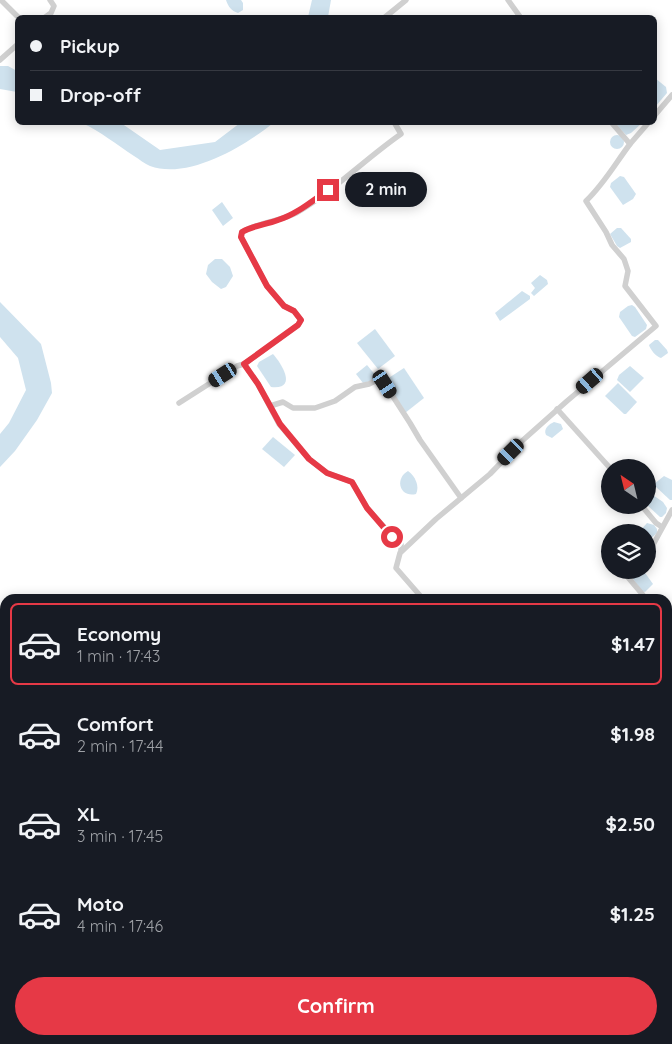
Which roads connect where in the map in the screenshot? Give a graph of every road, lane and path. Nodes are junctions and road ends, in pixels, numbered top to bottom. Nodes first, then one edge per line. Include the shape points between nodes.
1 (1, 0) edge
2 (50, 0) edge
3 (406, 0) edge
4 (508, 0) edge
5 (16, 15) edge
6 (47, 15) edge
7 (388, 15) edge
8 (518, 15) edge
9 (15, 47) edge
10 (0, 60) edge
11 (672, 96) edge
12 (657, 113) edge
13 (396, 125) edge
14 (614, 125) edge
15 (646, 125) edge
16 (630, 144) junction
17 (244, 364) junction
18 (179, 403) dead end
19 (270, 406) junction
20 (558, 409) junction
21 (602, 459) edge
22 (461, 498) junction
23 (672, 510) edge
24 (648, 514) edge
25 (662, 528) junction
26 (656, 539) edge
27 (400, 553) junction
28 (629, 579) edge
29 (419, 594) edge
30 (641, 594) edge

1 - 5 street
2 - 6 street via 54,6
3 - 7 street
4 - 8 street
9 - 10 street
11 - 12 street
13 - 17 street via 401,134 296,213 242,232 241,237 267,286 301,320
14 - 16 street
15 - 16 street
16 - 20 street via 586,201 624,259 628,270 625,286 656,326
17 - 18 street
17 - 19 street
19 - 22 street via 283,402 293,408 315,408 381,378
19 - 27 street via 280,424 309,459 327,473 352,482 367,508 401,544
20 - 21 street
20 - 22 street
22 - 27 street
23 - 25 street
24 - 25 street
25 - 26 street
27 - 29 street via 396,568
28 - 30 street

